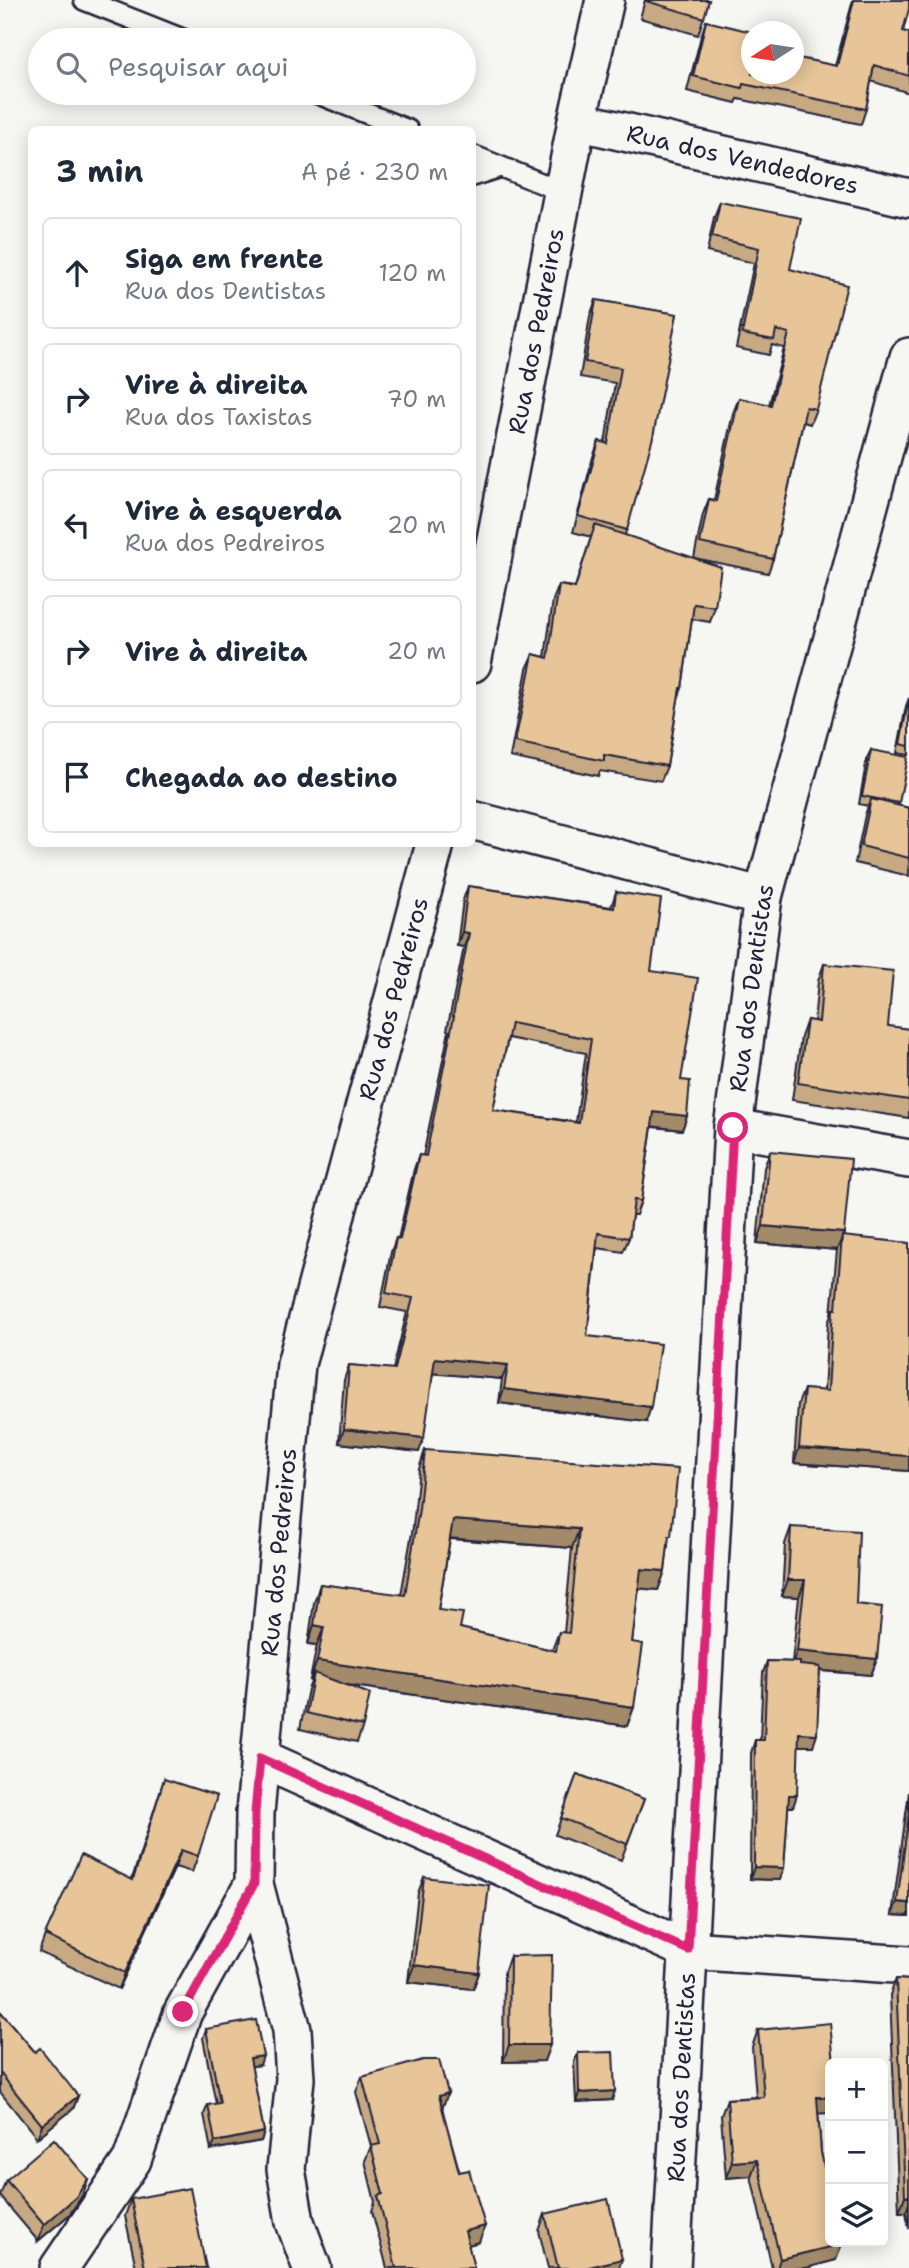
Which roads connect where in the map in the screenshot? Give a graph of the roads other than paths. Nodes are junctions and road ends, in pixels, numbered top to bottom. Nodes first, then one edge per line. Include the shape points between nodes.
1 (84, 0) edge
2 (605, 0) edge
3 (155, 28) edge
4 (346, 105) edge
5 (577, 121) junction
6 (398, 126) edge
7 (476, 157) edge
8 (500, 167) junction
9 (476, 175) edge
10 (563, 192) junction
11 (909, 198) edge
12 (909, 357) edge
13 (476, 642) edge
14 (476, 821) edge
15 (434, 847) edge
16 (763, 897) junction
17 (733, 1128) junction
18 (909, 1159) edge
19 (260, 1758) junction
20 (254, 1884) junction
21 (688, 1950) junction
22 (909, 1965) edge
23 (59, 2268) edge
24 (312, 2268) edge
25 (671, 2268) edge

1 - 3 lane
2 - 5 street, Rua dos Pedreiros
4 - 6 lane
5 - 10 street, Rua dos Pedreiros
5 - 11 street, Rua dos Vendedores
7 - 8 lane
8 - 9 lane
8 - 10 lane
10 - 13 street, Rua dos Pedreiros
12 - 16 street, Rua dos Dentistas
14 - 16 street
15 - 19 street, Rua dos Pedreiros via 296,1364
16 - 17 street, Rua dos Dentistas
17 - 18 street
17 - 21 street, Rua dos Dentistas
19 - 20 street, Rua dos Pedreiros
19 - 21 street
20 - 23 street via 183,2012 132,2161
20 - 24 street, Rua dos Pedreiros via 292,2030 295,2079 286,2169 295,2222
21 - 22 street
21 - 25 street, Rua dos Dentistas

